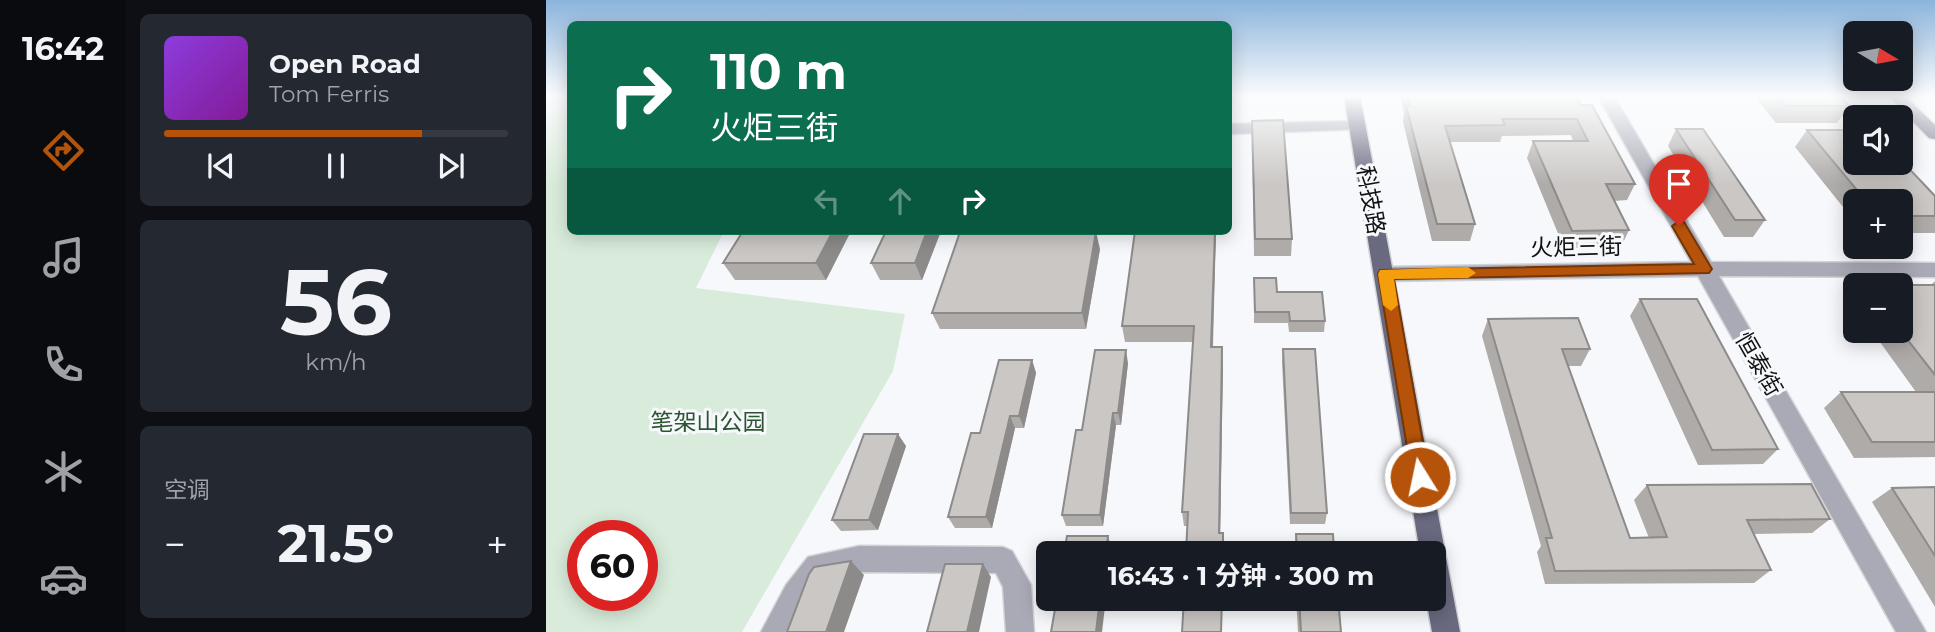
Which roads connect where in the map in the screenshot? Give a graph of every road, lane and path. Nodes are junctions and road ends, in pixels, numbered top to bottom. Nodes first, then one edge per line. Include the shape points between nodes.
1 (1622, 125) edge
2 (1358, 126) joint
3 (1232, 130) edge
4 (1704, 269) junction
5 (1935, 270) edge
6 (1385, 274) junction
7 (1431, 541) edge
8 (1442, 611) edge
9 (775, 632) edge
10 (1020, 632) edge
11 (1446, 632) edge
12 (1912, 632) edge

1 - 4 street, 恒泰街
2 - 3 street
2 - 6 main road, 科技路
4 - 5 street, 火炬三街
4 - 6 street, 火炬三街
4 - 12 street, 恒泰街
6 - 7 main road, 科技路
8 - 11 main road, 科技路
9 - 10 street via 818,566 859,559 1003,560 1017,585

